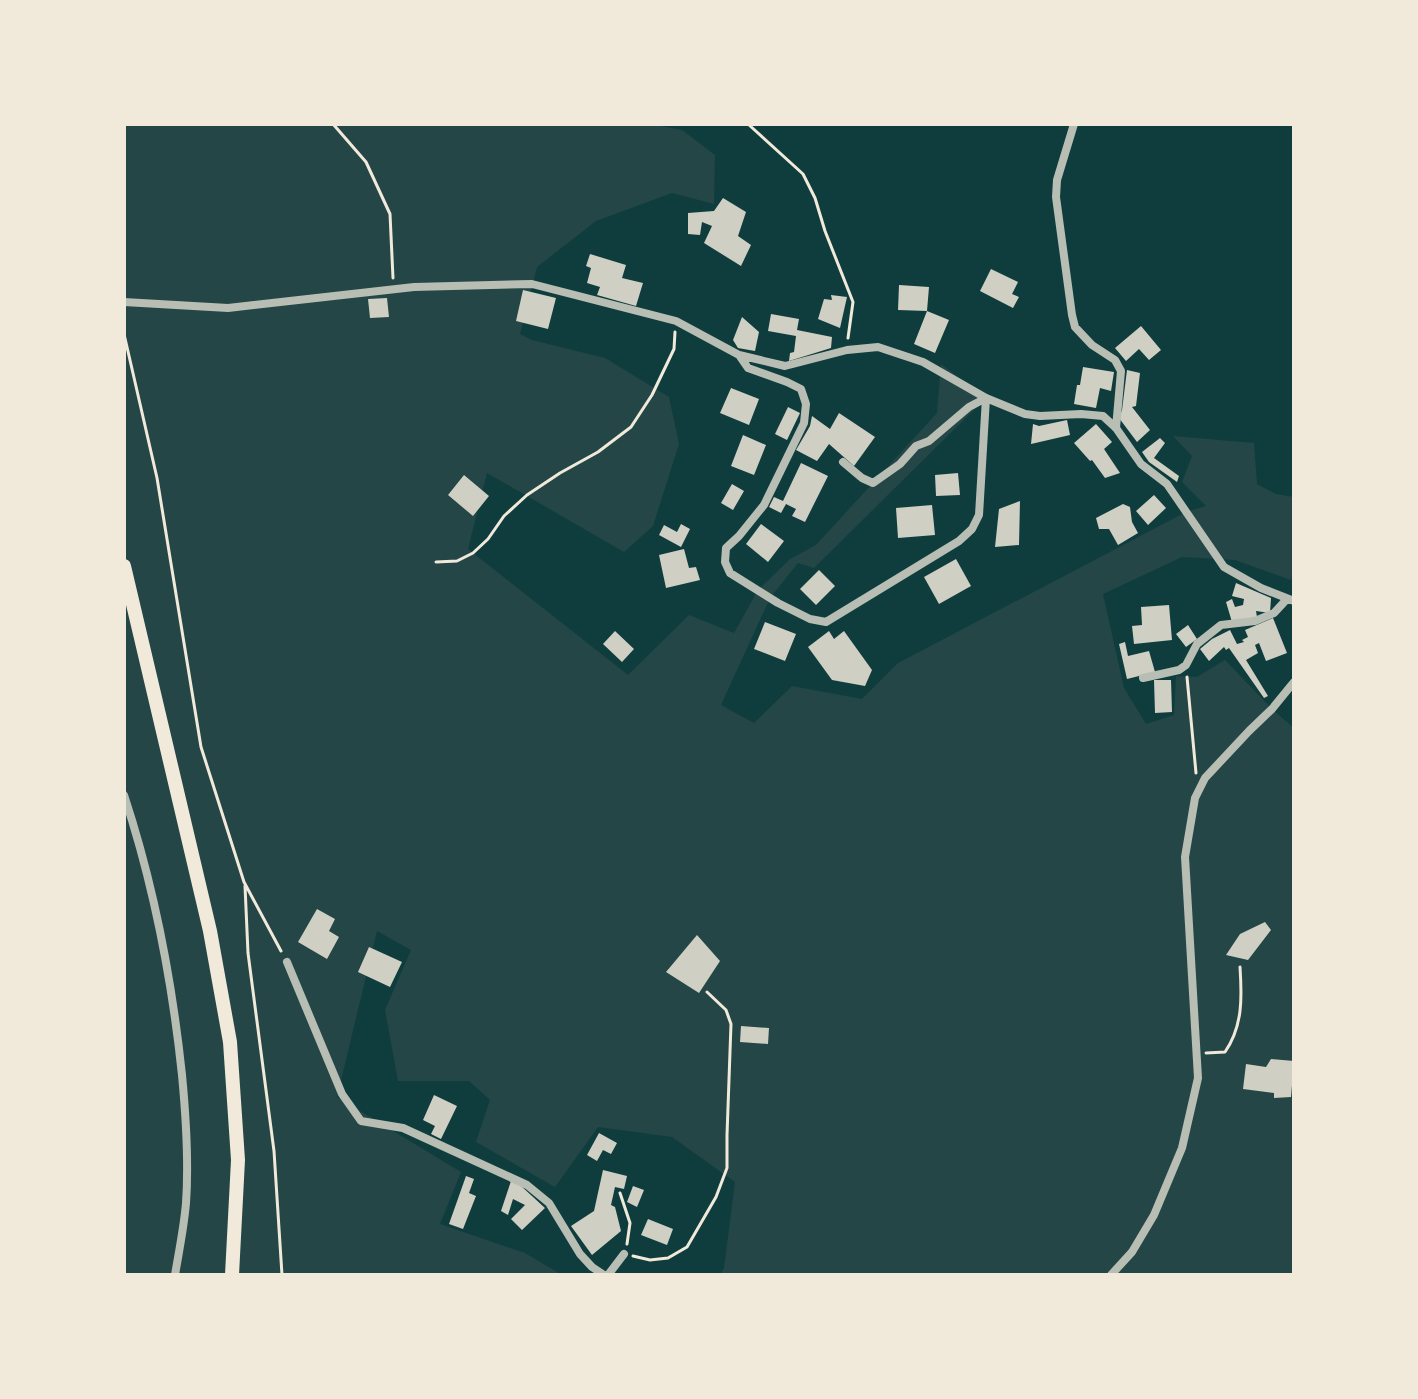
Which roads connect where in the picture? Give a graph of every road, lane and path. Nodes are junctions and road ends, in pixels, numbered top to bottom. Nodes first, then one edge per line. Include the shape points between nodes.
1 (333, 124) edge
2 (748, 124) edge
3 (1074, 124) edge
4 (394, 289) junction
5 (124, 302) edge
6 (676, 321) junction
7 (124, 334) edge
8 (847, 350) junction
9 (739, 355) junction
10 (986, 398) junction
11 (1116, 428) junction
12 (843, 462) dead end
13 (436, 562) dead end
14 (124, 566) edge
15 (1291, 600) edge
16 (1186, 665) junction
17 (1143, 678) dead end
18 (1294, 682) edge
19 (124, 795) edge
20 (1195, 798) junction
21 (244, 882) junction
22 (287, 962) joint
23 (1240, 967) dead end
24 (707, 992) dead end
25 (1197, 1052) junction
26 (620, 1193) dead end
27 (624, 1254) junction
28 (175, 1275) edge
29 (232, 1275) edge
30 (282, 1275) edge
31 (606, 1275) edge
32 (1111, 1275) edge

1 - 4 path via 366,162 390,214
2 - 8 path via 803,174 815,198 853,302
3 - 11 street via 1056,197 1070,299 1075,327 1121,371
4 - 5 street via 228,308
4 - 6 street via 532,284
6 - 9 street
6 - 13 path via 674,349 631,427 527,495 473,553
7 - 21 path via 157,478 201,747
8 - 9 street via 785,366
8 - 10 street via 878,347 923,362
9 - 10 street via 748,368 801,389 806,404 804,423 764,505 726,548 725,562 730,573 778,603 826,622 972,529 979,515
10 - 11 street via 1025,414 1103,416
10 - 12 street via 873,483
11 - 15 street via 1141,464 1167,484 1224,567
14 - 29 highway via 210,931 230,1042 238,1160
15 - 16 street via 1255,621 1221,625 1197,644
16 - 17 street
16 - 20 path
18 - 20 street via 1205,778
19 - 28 street via 163,939 180,1058 186,1202
20 - 25 street via 1185,857
21 - 22 path
21 - 30 path
22 - 31 street via 342,1094 361,1121 403,1128 527,1185 549,1203 580,1254
23 - 25 path via 1240,1020 1234,1039 1225,1052
24 - 27 path via 726,1010 731,1024 727,1168 687,1247 668,1258
25 - 32 street via 1198,1078 1182,1148 1154,1215
26 - 27 path via 630,1223
27 - 31 street

